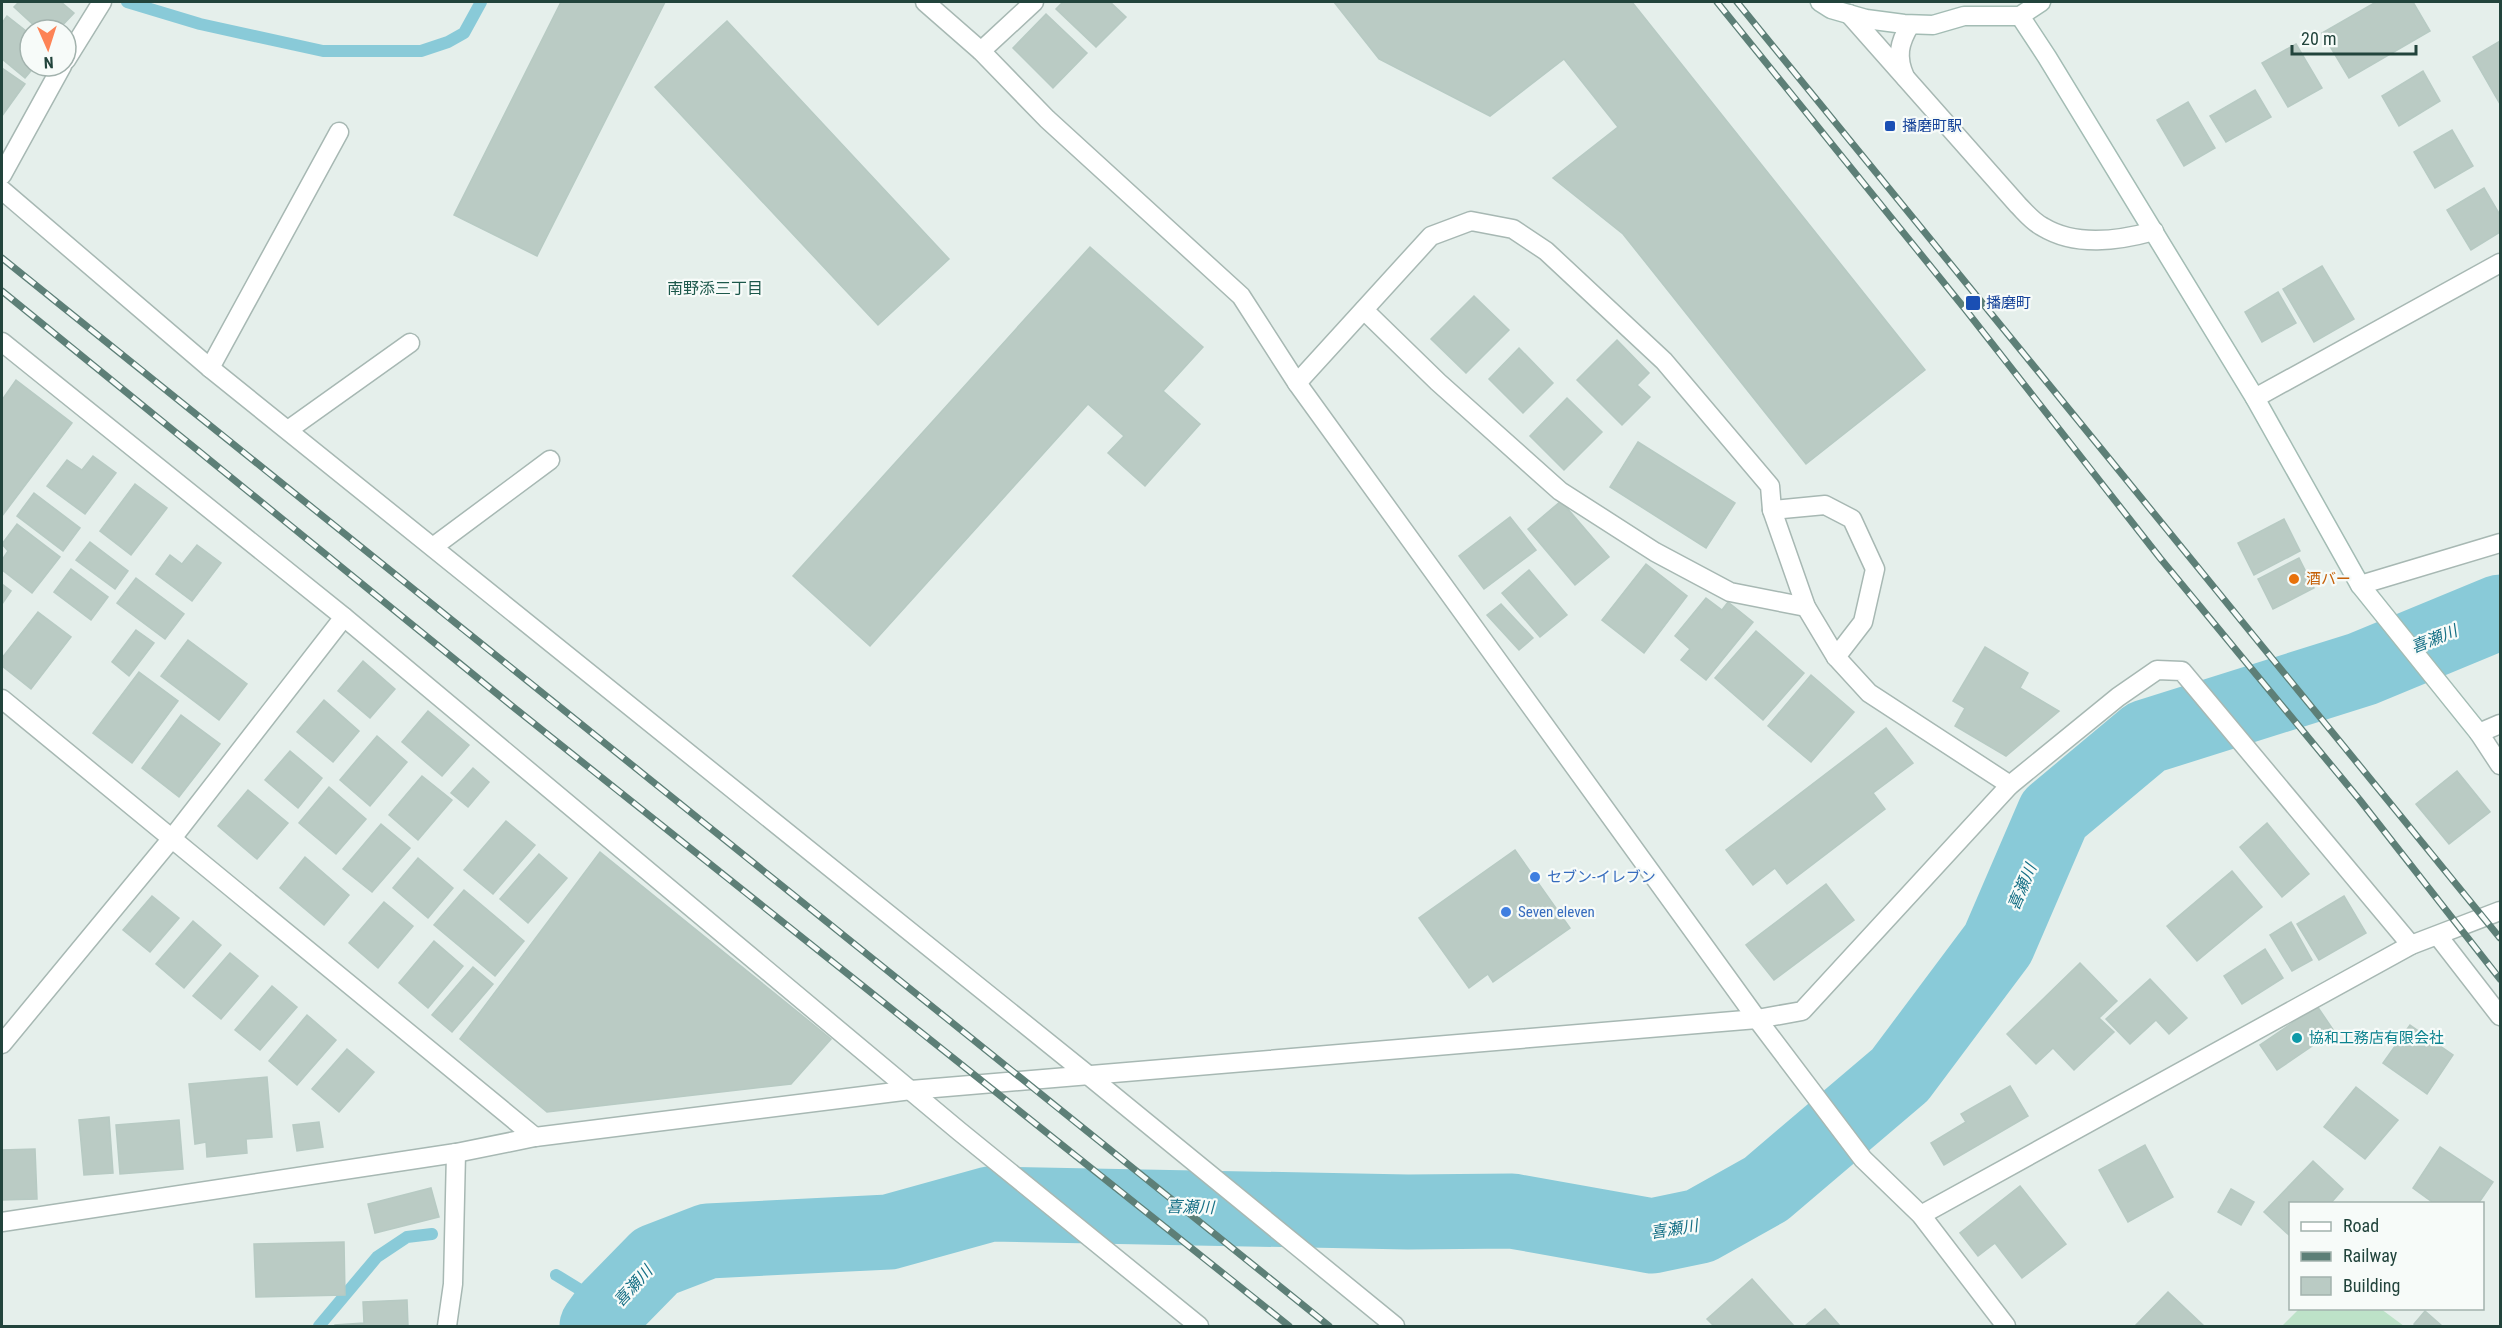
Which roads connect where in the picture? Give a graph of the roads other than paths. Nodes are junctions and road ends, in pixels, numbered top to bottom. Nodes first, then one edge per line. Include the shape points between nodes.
1 (102, 2) edge
2 (925, 2) edge
3 (1034, 2) edge
4 (1820, 2) edge
5 (2041, 2) edge
6 (1849, 14) junction
7 (2020, 16) junction
8 (1910, 25) junction
9 (78, 41) edge
10 (981, 51) junction
11 (55, 78) edge
12 (1907, 81) junction
13 (339, 132) dead end
14 (2, 175) edge
15 (2, 190) edge
16 (2154, 231) junction
17 (2500, 263) edge
18 (1364, 310) junction
19 (2, 342) edge
20 (410, 343) dead end
21 (210, 368) junction
22 (1297, 383) junction
23 (2255, 398) junction
24 (288, 430) junction
25 (550, 460) dead end
26 (1772, 510) junction
27 (2500, 543) edge
28 (433, 547) junction
29 (2360, 585) junction
30 (1806, 607) junction
31 (344, 617) junction
32 (1836, 657) junction
33 (2, 699) edge
34 (2500, 724) edge
35 (2479, 733) junction
36 (2500, 765) edge
37 (2010, 785) junction
38 (172, 837) junction
39 (2500, 911) edge
40 (2438, 936) junction
41 (2410, 945) junction
42 (2500, 1016) edge
43 (1756, 1018) junction
44 (2, 1044) edge
45 (1088, 1075) junction
46 (911, 1090) junction
47 (535, 1137) junction
48 (456, 1153) junction
49 (1921, 1215) junction
50 (2, 1222) edge
51 (447, 1326) edge
52 (1199, 1326) edge
53 (1395, 1326) edge
54 (2006, 1326) edge

1 - 9 street
2 - 10 street
3 - 10 street
4 - 6 street
5 - 7 street
6 - 8 street
6 - 12 street
7 - 8 street via 1964,16 1933,25
7 - 16 street
8 - 12 street via 1899,50 1900,67
10 - 22 street via 1047,119 1241,296
11 - 14 street
12 - 16 street via 2040,226 2076,240 2124,239
13 - 21 street
15 - 21 street
16 - 23 street
17 - 23 street
18 - 22 street
18 - 26 street via 1431,236 1471,221 1513,229 1545,251 1664,361 1770,486
18 - 30 street via 1560,491 1656,552 1730,592
19 - 31 street
20 - 24 street
21 - 24 street
22 - 43 street
23 - 29 street
24 - 28 street
25 - 28 street
26 - 30 street
26 - 32 street via 1825,505 1852,519 1875,569 1863,622
27 - 29 street
28 - 45 street
29 - 35 street
30 - 32 street
31 - 38 street
31 - 46 street
32 - 37 street via 1869,693
33 - 38 street
34 - 35 street
35 - 36 street
37 - 41 street via 2157,670 2182,671
37 - 43 street via 1802,1011
38 - 44 street
38 - 47 street
39 - 40 street
40 - 41 street
40 - 42 street
41 - 49 street
43 - 45 street
43 - 49 street via 1863,1159
45 - 46 street
45 - 53 street
46 - 47 street
46 - 52 street
47 - 48 street
48 - 50 street
48 - 51 street via 453,1284
49 - 54 street

